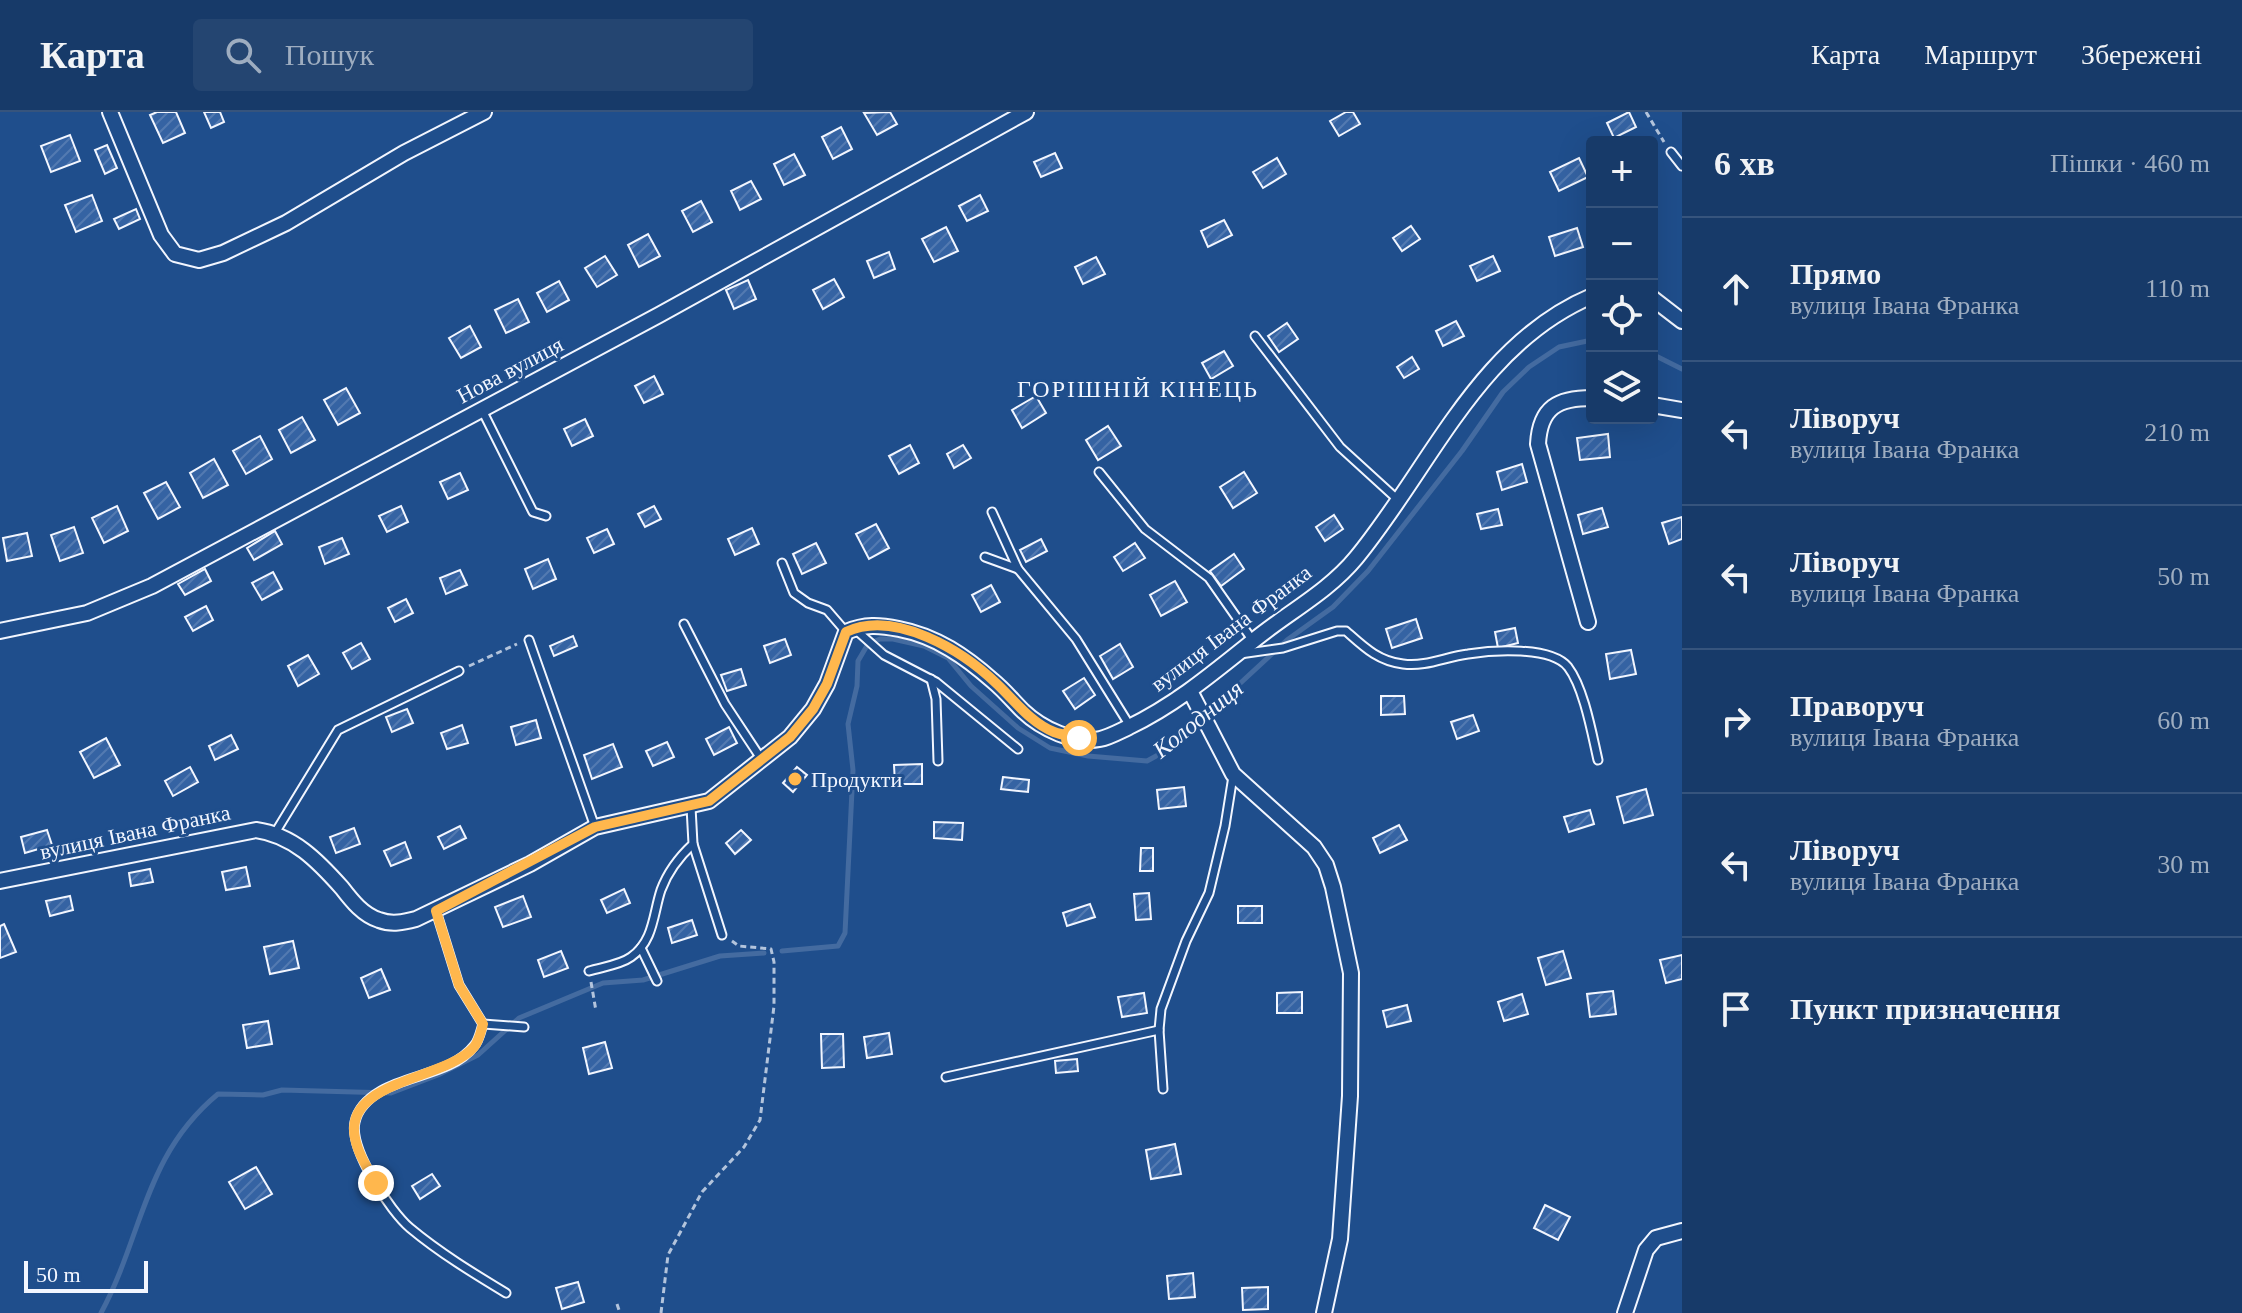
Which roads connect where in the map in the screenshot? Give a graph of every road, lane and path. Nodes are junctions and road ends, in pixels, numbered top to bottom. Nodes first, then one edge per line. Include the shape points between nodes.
1 (110, 112) edge
2 (484, 112) edge
3 (1026, 112) edge
4 (1646, 112) edge
5 (1671, 152) joint
6 (1682, 166) edge
7 (1586, 299) edge
8 (1658, 303) edge
9 (1682, 321) edge
10 (1255, 336) dead end
11 (1586, 399) edge
12 (1658, 406) edge
13 (482, 410) junction
14 (1682, 410) edge
15 (1099, 472) dead end
16 (1397, 499) junction
17 (992, 512) dead end
18 (546, 516) dead end
19 (985, 557) dead end
20 (782, 563) dead end
21 (1018, 569) junction
22 (1588, 622) dead end
23 (684, 624) dead end
24 (0, 631) edge
25 (854, 632) junction
26 (529, 640) joint
27 (1253, 647) junction
28 (459, 671) joint
29 (931, 679) junction
30 (1193, 697) junction
31 (1130, 726) junction
32 (1018, 749) dead end
33 (762, 760) junction
34 (1598, 760) dead end
35 (938, 761) dead end
36 (1233, 774) junction
37 (691, 807) junction
38 (595, 827) junction
39 (275, 833) junction
40 (693, 844) junction
41 (0, 881) edge
42 (436, 911) junction
43 (722, 935) joint
44 (641, 948) junction
45 (589, 971) joint
46 (657, 981) dead end
47 (596, 1011) dead end
48 (483, 1024) junction
49 (524, 1027) dead end
50 (1159, 1030) junction
51 (946, 1077) dead end
52 (1163, 1089) dead end
53 (1682, 1231) edge
54 (506, 1293) dead end
55 (617, 1304) dead end
56 (620, 1313) edge
57 (661, 1313) edge
58 (1324, 1313) edge
59 (1625, 1313) edge

1 - 2 street via 161,235 175,254 199,260 286,223
3 - 13 street, Нова вулиця
4 - 5 path
5 - 6 lane
7 - 16 street, вулиця Івана Франка via 1549,317 1504,356
8 - 9 street
10 - 16 lane via 1340,447
11 - 22 street via 1562,401 1550,409 1542,418 1538,444
12 - 14 street
13 - 18 lane via 533,512
13 - 24 street, Нова вулиця via 152,586 87,613
15 - 27 lane via 1145,529 1209,578
16 - 27 street, вулиця Івана Франка via 1355,559
17 - 21 lane
19 - 21 lane
20 - 25 lane via 794,593
21 - 31 lane via 1076,639
23 - 33 lane via 725,704
25 - 29 lane via 884,655
25 - 31 street, вулиця Івана Франка via 879,625 931,639 961,655 1025,714 1053,732 1099,739
25 - 33 street via 813,709
26 - 28 path
26 - 38 lane
27 - 30 street, вулиця Івана Франка
27 - 34 lane via 1283,648 1346,631 1377,657 1400,664 1424,665 1490,652 1556,658 1568,668 1586,709
28 - 39 lane via 338,730
29 - 32 lane
29 - 35 lane
30 - 31 street, вулиця Івана Франка
30 - 36 street
33 - 37 street via 709,801
36 - 50 lane via 1209,893 1161,1009
36 - 58 street via 1314,847 1326,865 1351,973 1350,1096 1340,1239
37 - 38 street
37 - 40 lane
38 - 42 street
39 - 41 street, вулиця Івана Франка via 221,835
39 - 42 street via 294,842 358,908 379,920 399,923
40 - 43 lane
40 - 44 lane via 676,859
42 - 48 lane via 459,985
43 - 57 path via 739,946 771,949 774,962 760,1120 744,1147 702,1192 668,1255
44 - 45 lane via 629,959
44 - 46 lane
45 - 47 path
48 - 49 lane
48 - 54 lane via 475,1046 453,1063 367,1101 354,1123 354,1137 376,1183 407,1226
50 - 51 lane
50 - 52 lane
53 - 59 street via 1656,1238 1646,1250
55 - 56 path

